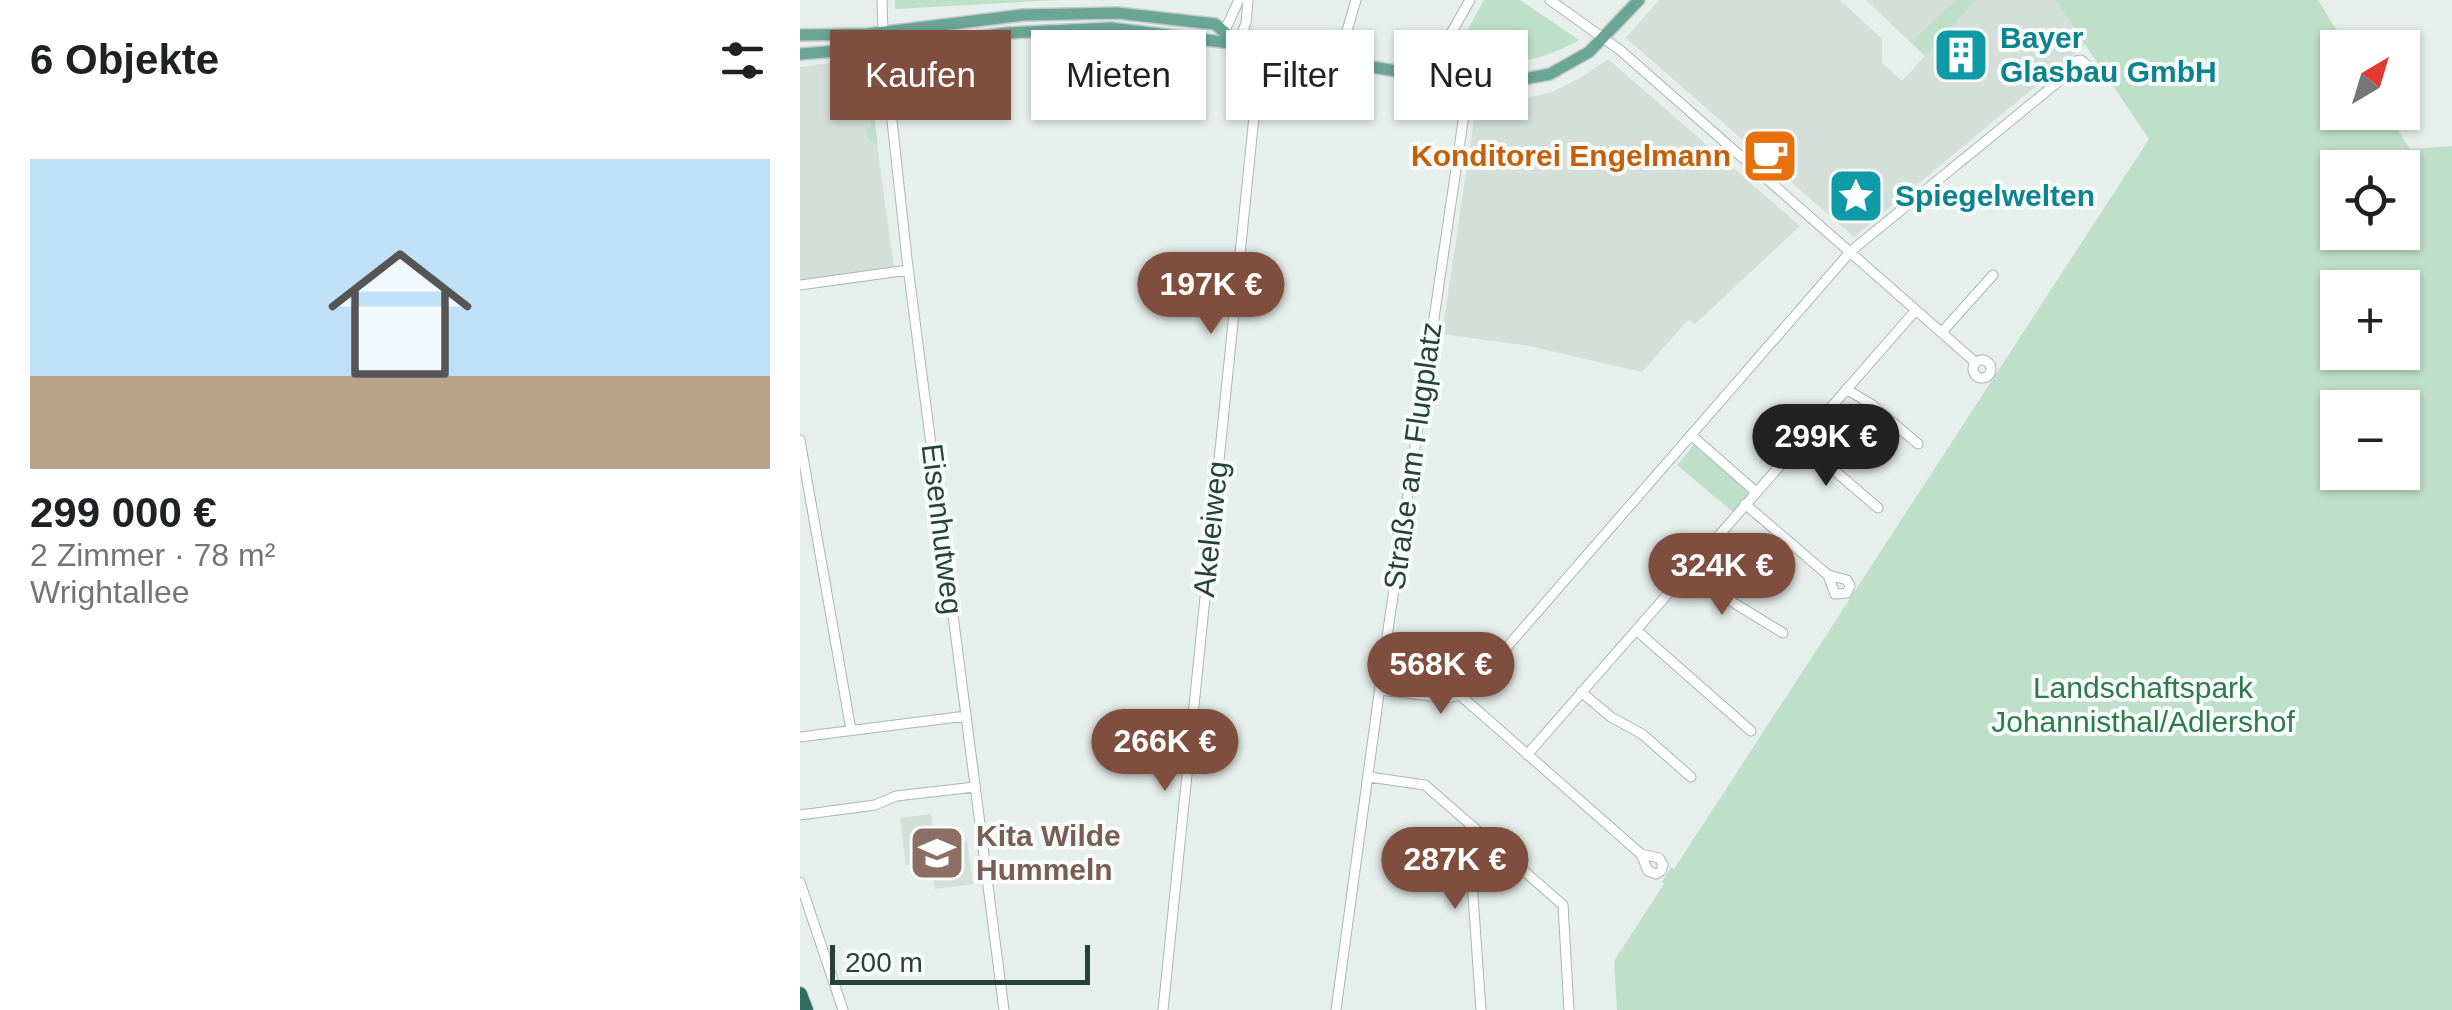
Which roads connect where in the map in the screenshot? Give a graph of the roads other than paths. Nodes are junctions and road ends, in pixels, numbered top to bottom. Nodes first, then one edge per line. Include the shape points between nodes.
1 (882, 0) edge
2 (1239, 0) edge
3 (1248, 0) edge
4 (1356, 0) edge
5 (1470, 0) edge
6 (1550, 0) edge
7 (1639, 0) edge
8 (884, 30) edge
9 (891, 30) edge
10 (1243, 30) edge
11 (1347, 30) edge
12 (1452, 30) edge
13 (1011, 32) edge
14 (1224, 32) joint
15 (830, 34) edge
16 (800, 35) edge
17 (1606, 39) junction
18 (1226, 42) edge
19 (830, 52) edge
20 (800, 54) edge
21 (2069, 73) dead end
22 (1528, 79) edge
23 (892, 120) edge
24 (1254, 120) edge
25 (1463, 120) edge
26 (1851, 252) junction
27 (908, 270) junction
28 (1993, 275) dead end
29 (800, 285) edge
30 (1916, 310) junction
31 (1942, 332) junction
32 (1976, 362) dead end
33 (1846, 389) junction
34 (1691, 436) junction
35 (800, 440) edge
36 (1800, 441) junction
37 (1918, 444) dead end
38 (1756, 492) junction
39 (1745, 504) junction
40 (1878, 508) dead end
41 (1690, 568) junction
42 (1828, 576) dead end
43 (1636, 630) junction
44 (1783, 633) dead end
45 (1380, 690) junction
46 (1581, 692) junction
47 (1461, 696) junction
48 (966, 716) junction
49 (851, 730) junction
50 (1751, 731) dead end
51 (800, 737) edge
52 (1528, 756) junction
53 (1369, 777) junction
54 (1691, 777) dead end
55 (975, 787) junction
56 (800, 815) edge
57 (1477, 830) junction
58 (1641, 854) dead end
59 (800, 882) edge
60 (800, 994) edge
61 (806, 1010) edge
62 (843, 1010) edge
63 (1004, 1010) edge
64 (1164, 1010) edge
65 (1336, 1010) edge
66 (1481, 1010) edge
67 (1570, 1010) edge

1 - 8 street
2 - 14 street
3 - 10 street
4 - 11 street
5 - 12 street
6 - 17 street
7 - 17 main road
9 - 14 main road via 1076,12 1215,24
13 - 18 main road via 1104,28
15 - 16 main road
17 - 22 main road via 1550,74
17 - 26 street
19 - 20 main road
21 - 26 street
23 - 27 street, Eisenhutweg
24 - 64 street, Akeleiweg
25 - 45 street, Straße am Flugplatz
26 - 30 street
26 - 34 street
27 - 29 street
27 - 48 street, Eisenhutweg
28 - 31 street
30 - 31 street
30 - 33 street
31 - 32 street
33 - 36 street
33 - 37 street
34 - 38 street
34 - 47 street
35 - 49 street
36 - 38 street
36 - 40 street
38 - 39 street
39 - 41 street
39 - 42 street
41 - 43 street
41 - 44 street
43 - 46 street
43 - 50 street
45 - 47 street
45 - 53 street, Straße am Flugplatz
46 - 52 street
46 - 54 street
47 - 52 street
48 - 49 street
48 - 55 street, Eisenhutweg
49 - 51 street
52 - 58 street
53 - 57 street via 1425,785
53 - 65 street, Straße am Flugplatz
55 - 56 street
55 - 63 street, Eisenhutweg
57 - 66 street via 1469,838
57 - 67 street via 1563,904
59 - 62 street
60 - 61 highway

